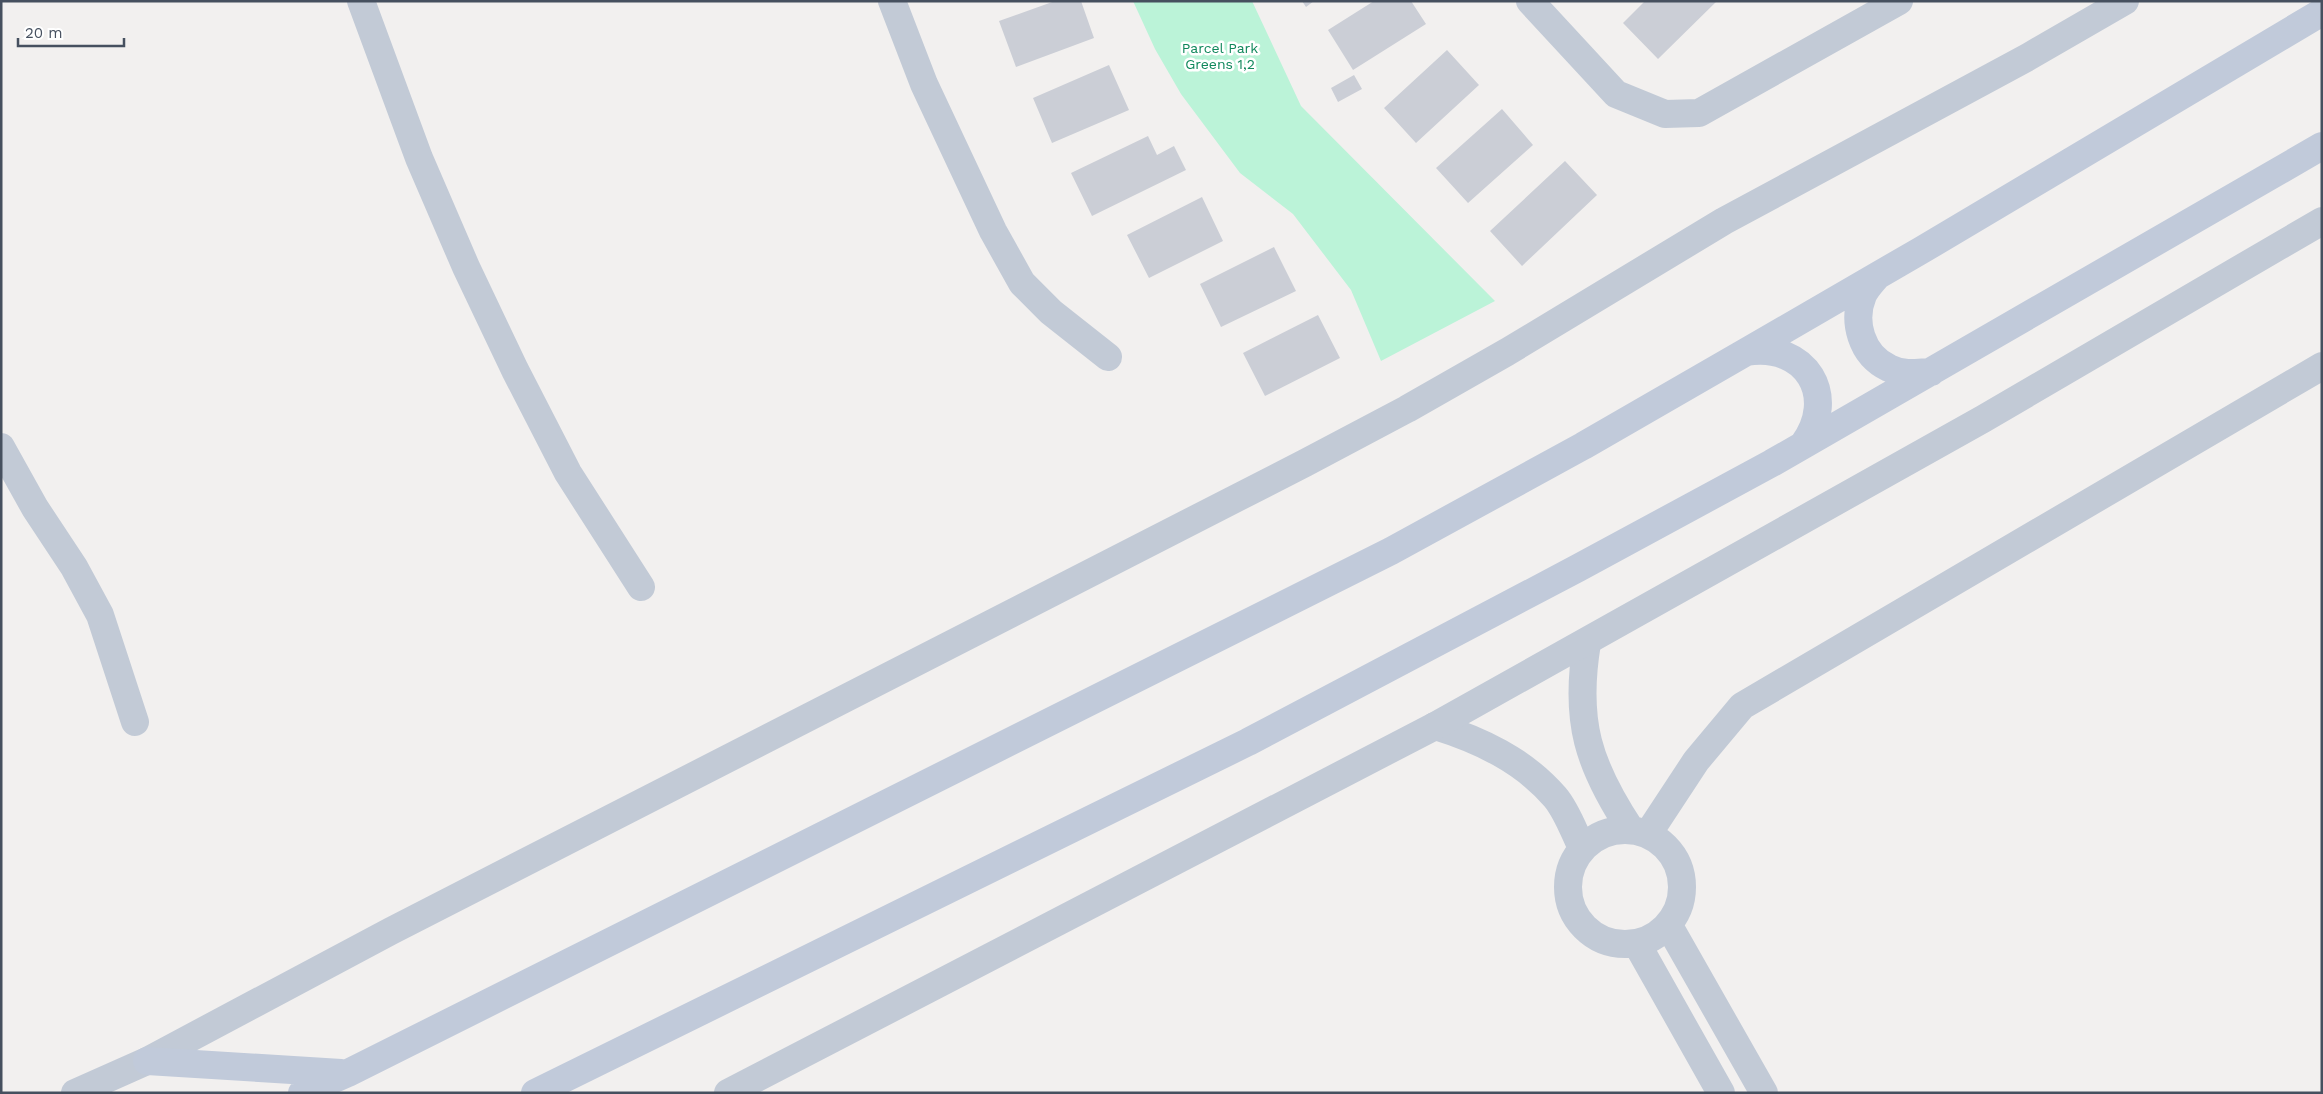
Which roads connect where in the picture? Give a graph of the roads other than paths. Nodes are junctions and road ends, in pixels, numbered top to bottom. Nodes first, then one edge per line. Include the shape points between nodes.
1 (361, 1) edge
2 (892, 1) edge
3 (1530, 1) edge
4 (1899, 1) edge
5 (2125, 1) edge
6 (2322, 12) edge
7 (2322, 146) edge
8 (2322, 221) edge
9 (1877, 276) junction
10 (1746, 352) junction
11 (1108, 356) dead end
12 (2322, 366) edge
13 (1931, 372) junction
14 (1803, 445) junction
15 (1, 447) edge
16 (641, 587) dead end
17 (1586, 643) junction
18 (135, 722) dead end
19 (1435, 726) junction
20 (1640, 832) junction
21 (1582, 848) junction
22 (1669, 926) junction
23 (1637, 944) junction
24 (147, 1061) junction
25 (348, 1073) junction
26 (75, 1093) edge
27 (302, 1093) edge
28 (535, 1093) edge
29 (728, 1093) edge
30 (1721, 1093) edge
31 (1764, 1093) edge

1 - 16 street via 419,158 507,353 568,473
2 - 11 street via 928,93 993,231 1022,283 1050,312
3 - 4 street via 1616,94 1664,114 1699,113
5 - 24 street via 1724,221 1407,409 390,931
6 - 9 main road
7 - 13 main road
8 - 17 street via 1983,419
9 - 10 main road
9 - 13 main road via 1864,293 1858,314 1860,336 1871,354 1888,368 1909,374
10 - 14 main road via 1778,352 1806,370 1815,384 1818,416
10 - 25 main road via 1391,551
12 - 20 street via 1742,706
13 - 14 main road
14 - 28 main road via 1248,742
15 - 18 street via 100,615
17 - 19 street
17 - 20 street via 1581,676 1588,744 1600,776
19 - 21 street via 1469,736 1502,752 1530,774 1556,798
19 - 29 street
20 - 21 street via 1613,831 1596,837
20 - 22 street via 1664,845 1675,858 1682,875 1678,910
21 - 23 street via 1572,863 1568,881 1568,899 1575,916 1602,940
22 - 23 street
22 - 31 street
23 - 30 street
24 - 25 main road
24 - 26 street
25 - 27 main road

